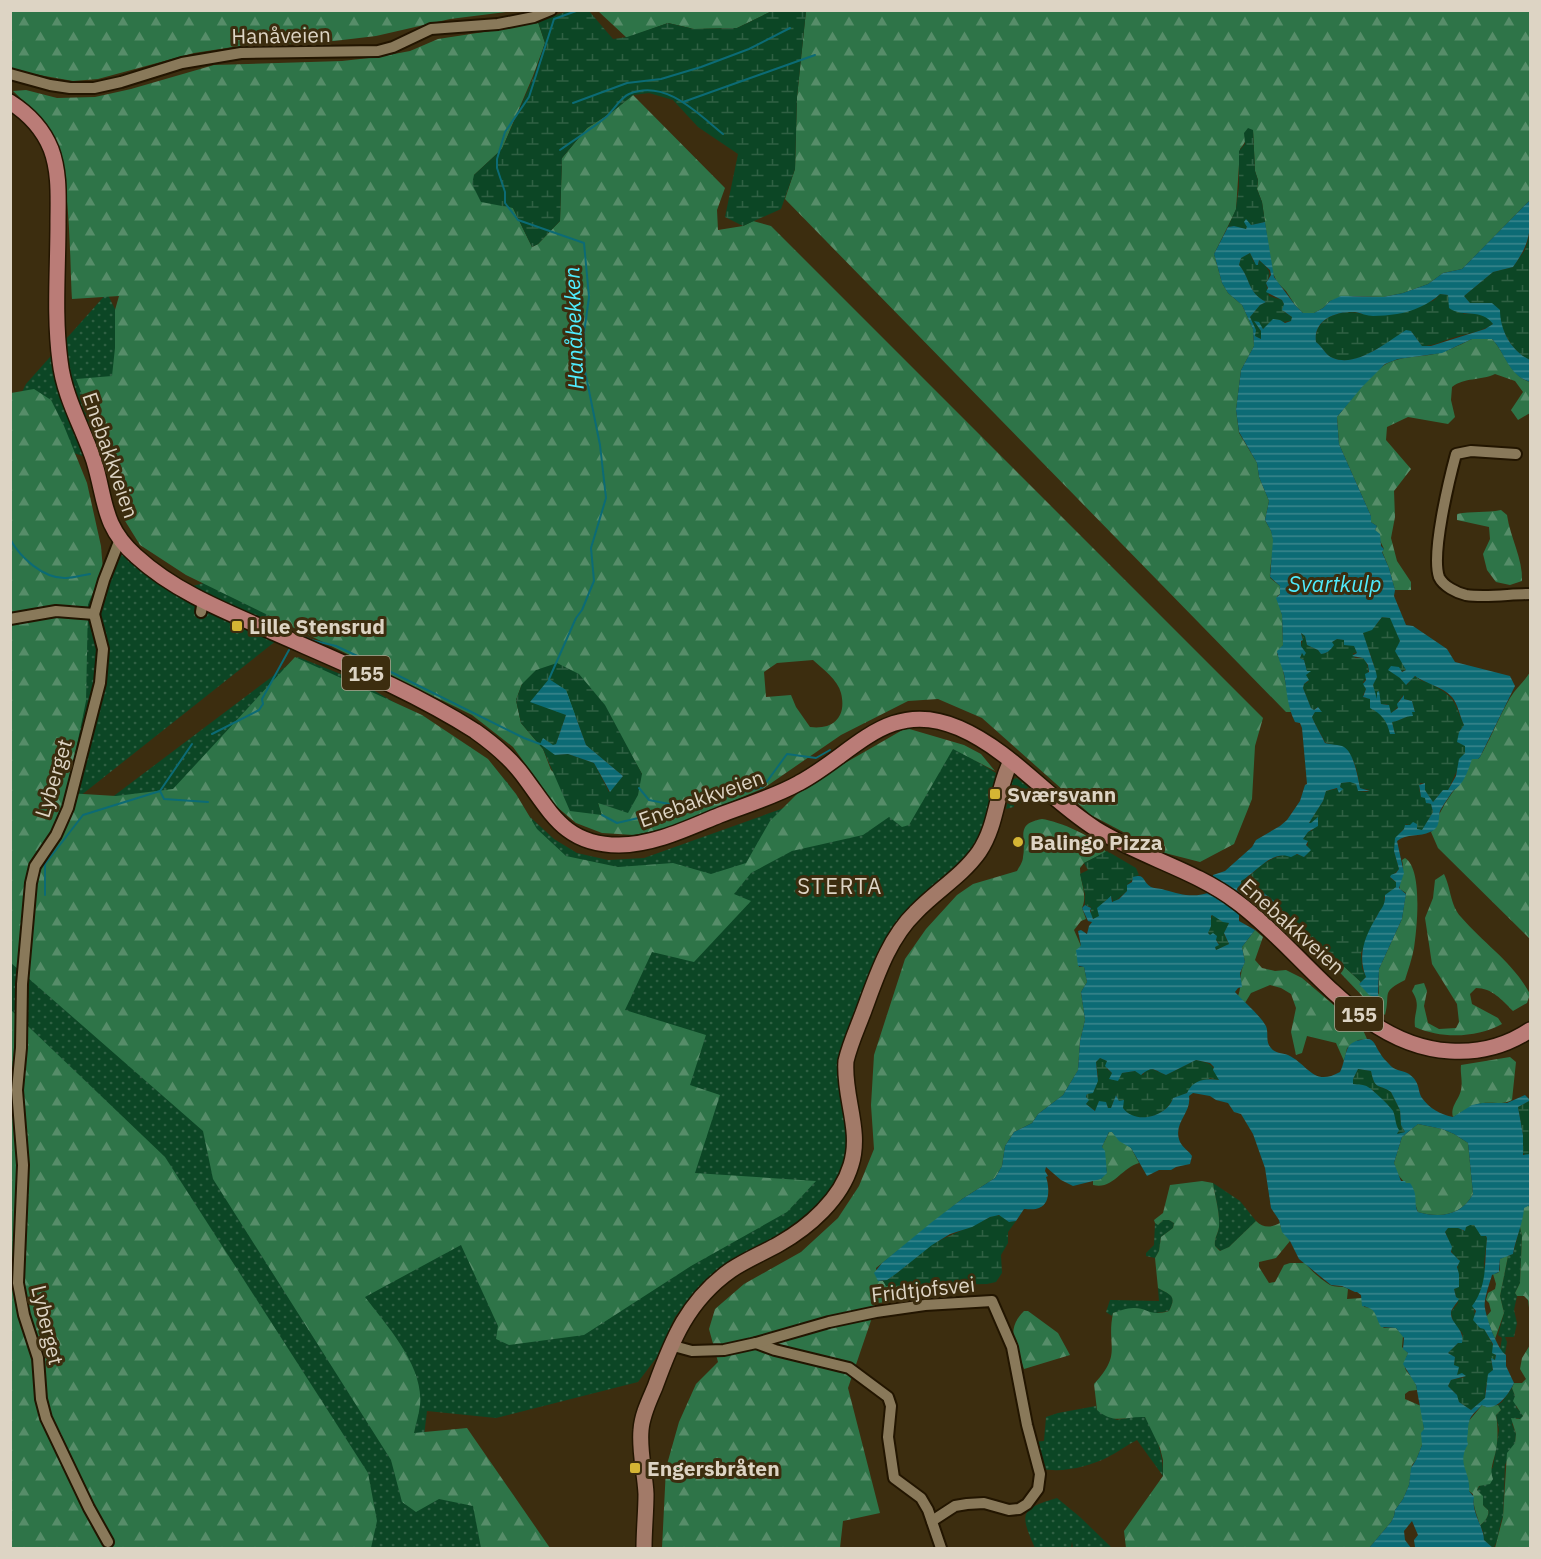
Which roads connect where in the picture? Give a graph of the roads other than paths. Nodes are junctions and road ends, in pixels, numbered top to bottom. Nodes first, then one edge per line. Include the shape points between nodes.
1 (551, 10) edge
2 (10, 74) edge
3 (10, 102) edge
4 (1516, 454) dead end
5 (120, 539) junction
6 (1530, 594) edge
7 (94, 614) junction
8 (10, 619) edge
9 (1011, 761) junction
10 (1530, 1030) edge
11 (756, 1343) junction
12 (670, 1345) junction
13 (932, 1521) junction
14 (108, 1542) dead end
15 (644, 1548) edge
16 (941, 1548) edge

1 - 2 street, Hanåveien via 498,24 431,29 378,51 241,53 182,63 94,88 50,85
3 - 5 main road, Enebakkveien / 155 via 39,128 55,162 61,370 93,459 108,518
4 - 6 street via 1456,454 1443,511 1439,578 1464,595
5 - 7 street
5 - 9 main road, Enebakkveien / 155 via 149,567 202,606 382,681 458,721 508,758 563,828 596,843 645,842 767,798 807,779 868,734 898,722 920,719 948,724 973,735
7 - 8 street via 56,611
7 - 14 street, Lyberget via 104,649 100,683 68,808 56,835 34,866 31,883 17,1090 23,1178 18,1284 38,1358 46,1418
9 - 10 main road, Enebakkveien / 155 via 1095,828 1218,889 1260,920 1352,1007 1393,1036 1427,1048 1464,1052 1501,1045
9 - 12 main road via 982,846 967,867 909,919 877,975 846,1061 855,1141 844,1183 826,1206 790,1238 732,1269 711,1287 684,1318
11 - 12 street, Fridtjofsvei via 711,1352
11 - 13 street via 849,1368 888,1397 894,1478 921,1498
11 - 13 street, Fridtjofsvei via 876,1312 992,1301 1012,1347 1040,1474 1038,1489 1019,1509 967,1504
12 - 15 main road via 642,1426
13 - 16 street

